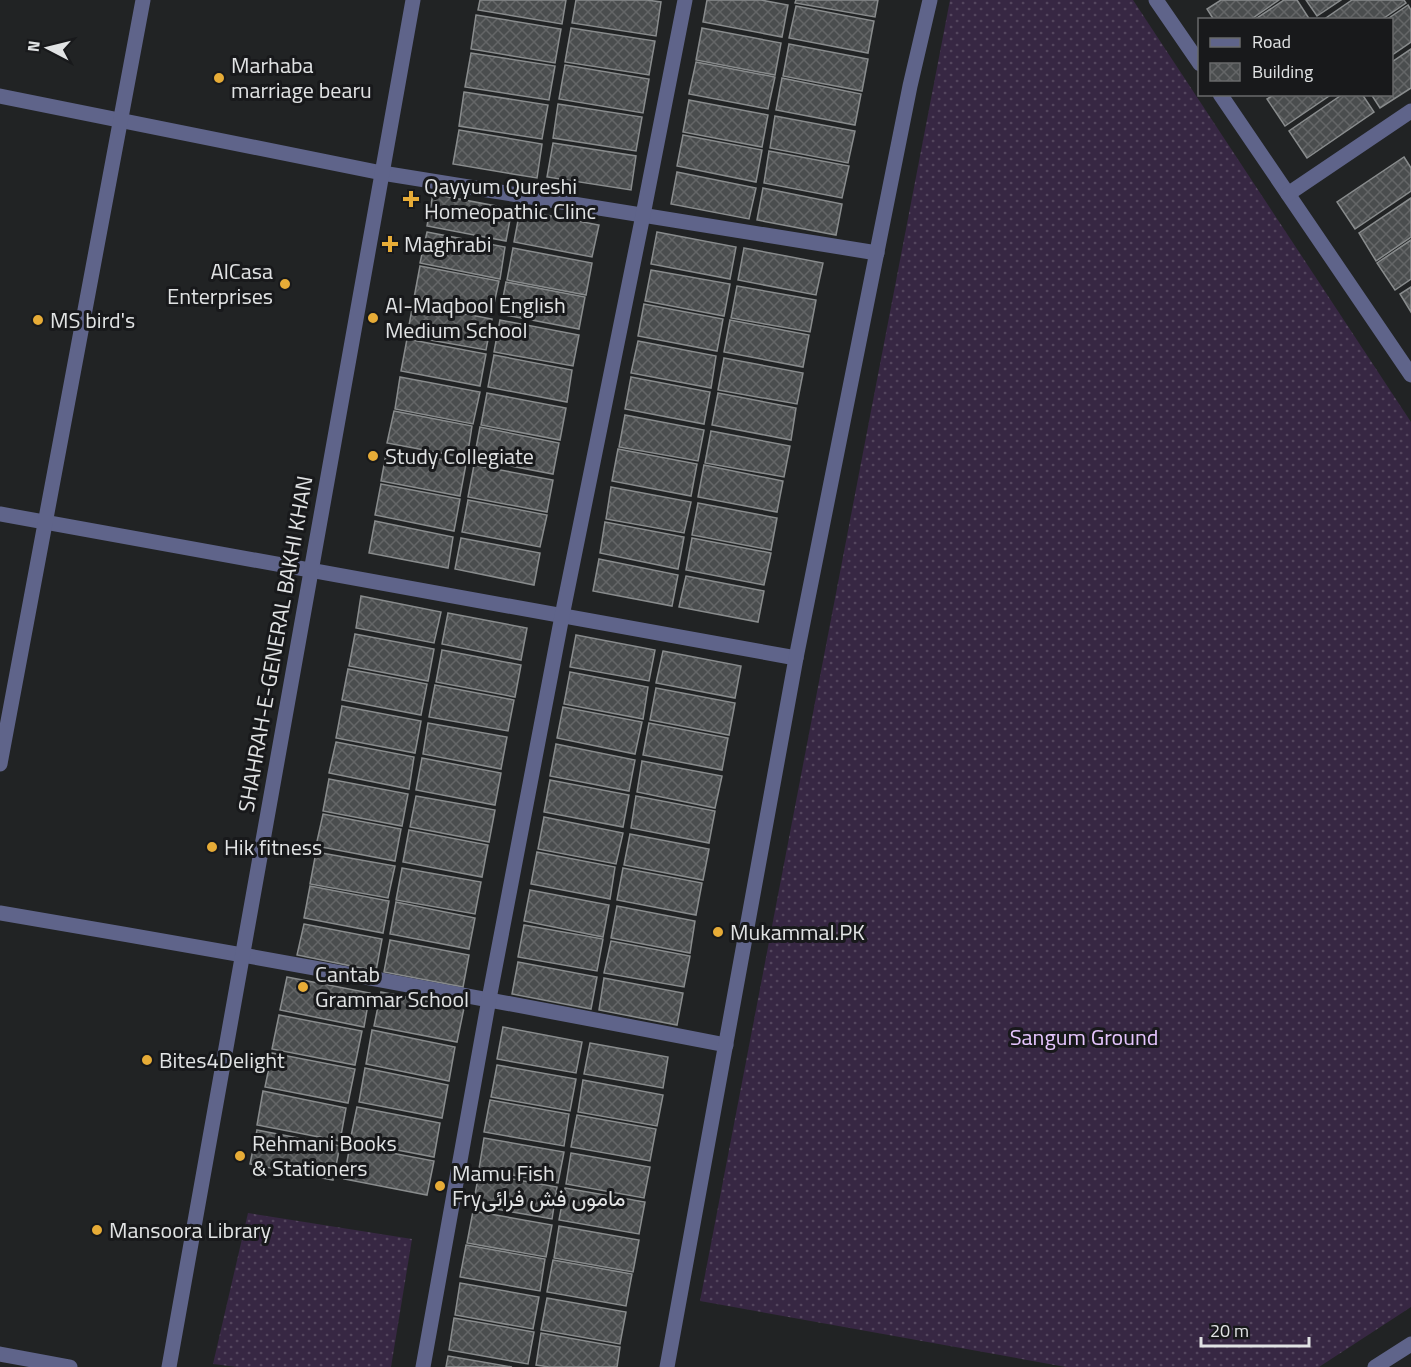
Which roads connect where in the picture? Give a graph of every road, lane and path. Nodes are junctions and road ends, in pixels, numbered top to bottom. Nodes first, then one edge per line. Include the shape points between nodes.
1 (142, 0) edge
2 (413, 0) edge
3 (686, 0) edge
4 (930, 0) edge
5 (1156, 0) edge
6 (1198, 61) edge
7 (0, 96) edge
8 (1221, 96) edge
9 (1411, 111) edge
10 (120, 120) junction
11 (382, 173) junction
12 (1288, 194) junction
13 (644, 215) junction
14 (877, 253) junction
15 (1411, 375) edge
16 (0, 514) edge
17 (45, 522) junction
18 (311, 570) junction
19 (562, 615) junction
20 (796, 658) junction
21 (0, 764) edge
22 (0, 913) edge
23 (243, 954) junction
24 (489, 999) junction
25 (726, 1045) junction
26 (1411, 1344) edge
27 (0, 1354) edge
28 (70, 1367) edge
29 (169, 1367) edge
30 (423, 1367) edge
31 (667, 1367) edge
32 (1375, 1367) edge

1 - 10 street
2 - 11 street, SHAHRAH-E-GENERAL BAKHI KHAN
3 - 13 street
4 - 14 street
5 - 6 street
7 - 10 street
8 - 12 street
9 - 12 street
10 - 11 street
10 - 17 street
11 - 13 street
11 - 18 street, SHAHRAH-E-GENERAL BAKHI KHAN
12 - 15 street
13 - 14 street
13 - 19 street
14 - 20 street
16 - 17 street
17 - 18 street
17 - 21 street
18 - 19 street
18 - 23 street, SHAHRAH-E-GENERAL BAKHI KHAN
19 - 20 street
19 - 24 street
20 - 25 street
22 - 23 street
23 - 24 street
23 - 29 street, SHAHRAH-E-GENERAL BAKHI KHAN
24 - 25 street
24 - 30 street
25 - 31 street
26 - 32 street
27 - 28 street

